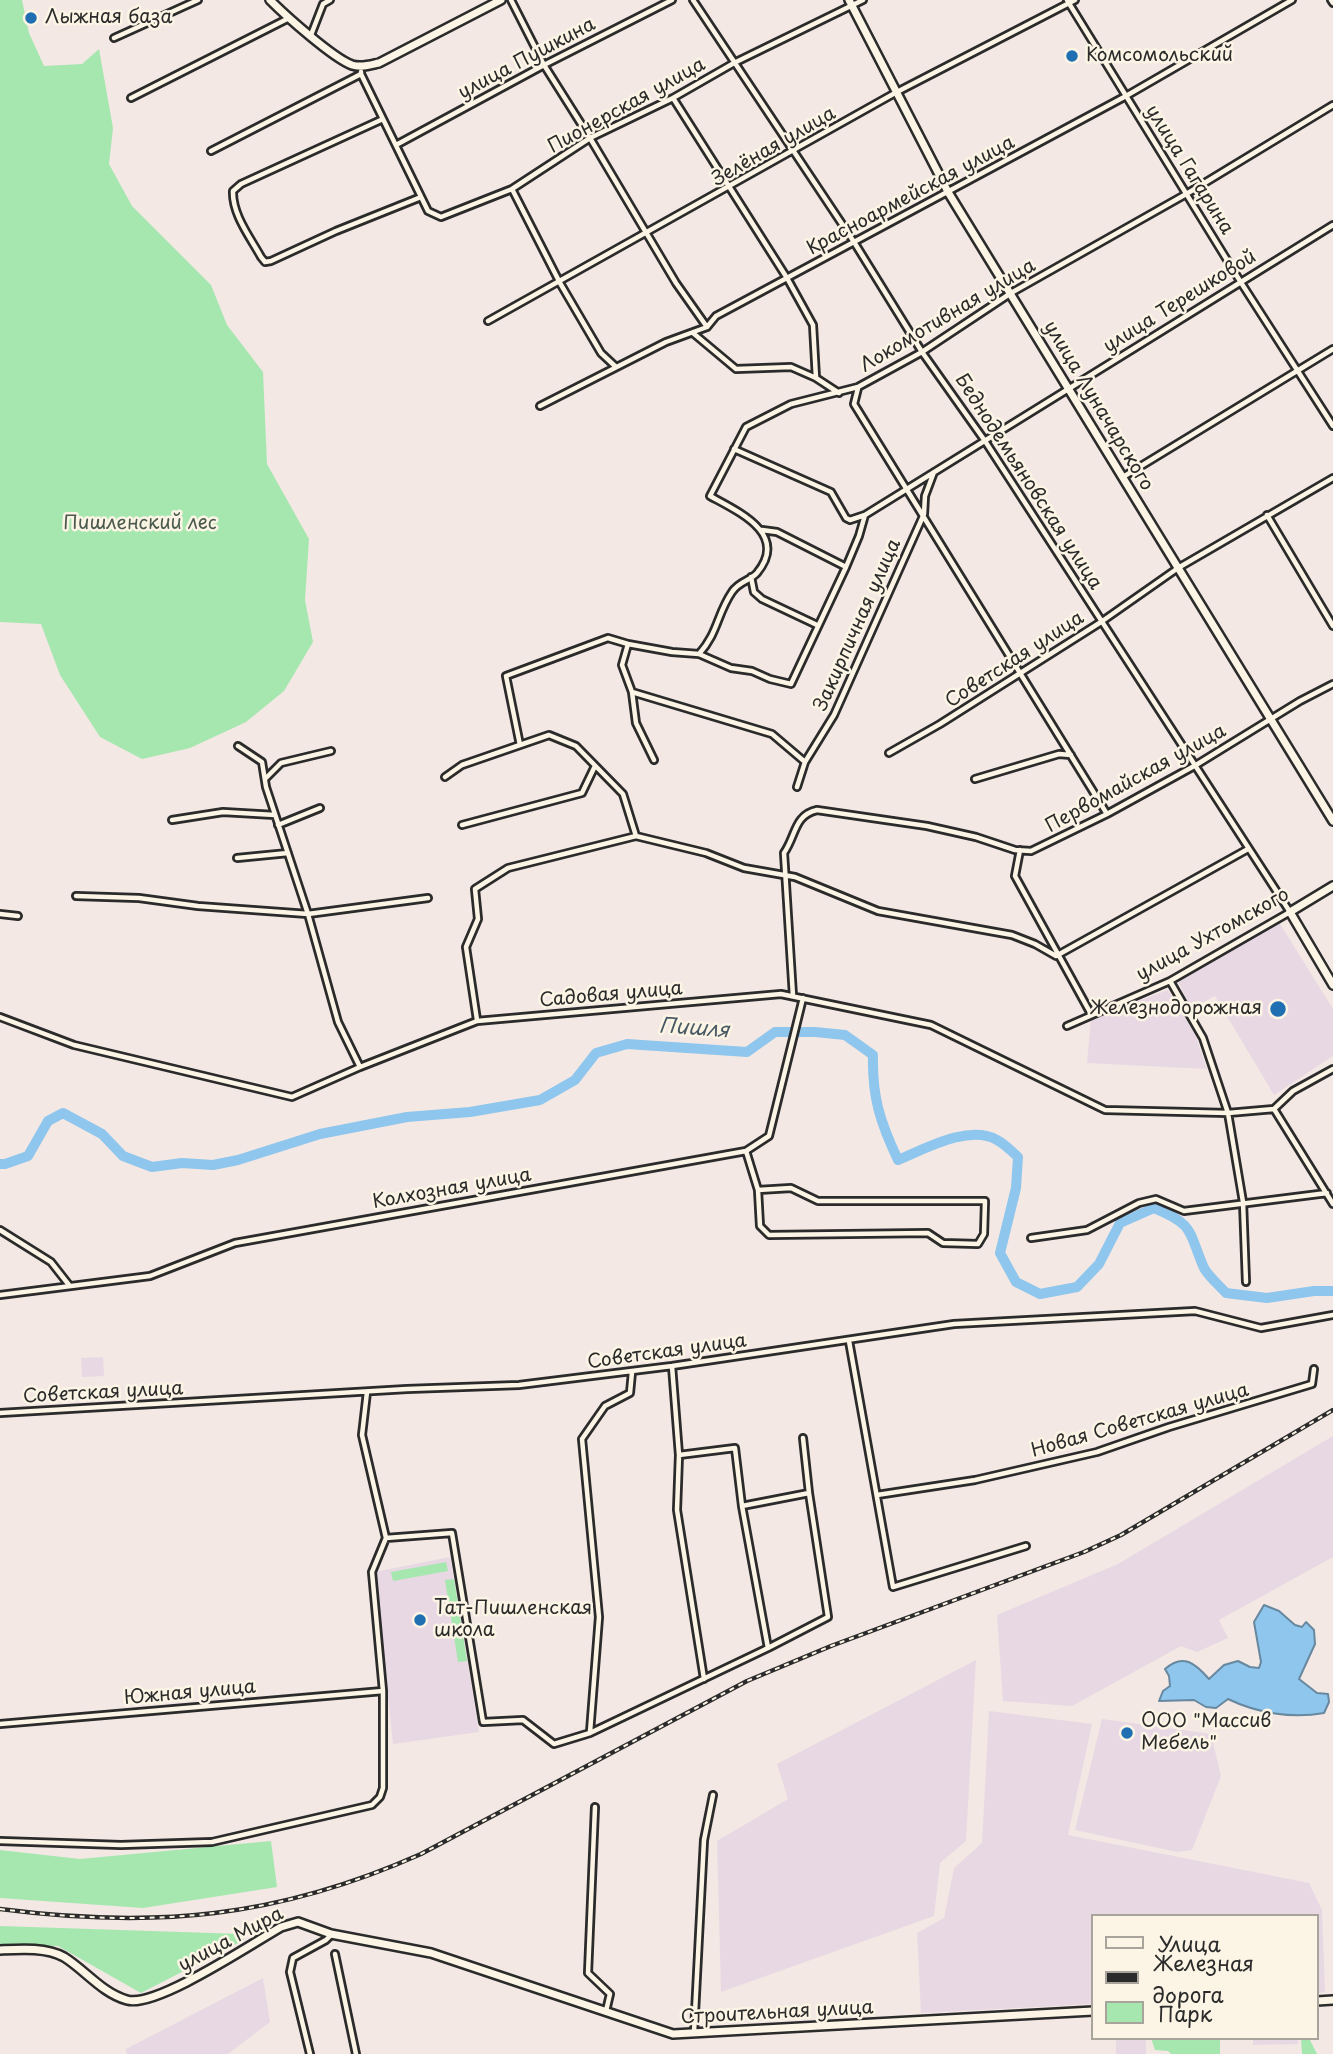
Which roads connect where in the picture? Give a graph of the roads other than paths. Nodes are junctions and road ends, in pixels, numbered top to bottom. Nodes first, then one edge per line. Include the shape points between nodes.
1 (198, 0) edge
2 (270, 0) edge
3 (330, 0) edge
4 (501, 0) edge
5 (511, 0) edge
6 (672, 0) edge
7 (693, 0) edge
8 (863, 0) edge
9 (1075, 0) edge
10 (1292, 0) edge
11 (1068, 2) edge
12 (851, 3) edge
13 (289, 18) junction
14 (311, 35) junction
15 (114, 38) dead end
16 (734, 63) junction
17 (544, 65) junction
18 (362, 69) junction
19 (895, 93) junction
20 (1126, 96) junction
21 (131, 98) dead end
22 (673, 98) junction
23 (1333, 105) edge
24 (383, 119) junction
25 (590, 138) junction
26 (396, 145) junction
27 (211, 151) dead end
28 (793, 153) junction
29 (729, 188) junction
30 (512, 189) junction
31 (948, 192) junction
32 (1188, 193) junction
33 (421, 197) junction
34 (1333, 225) edge
35 (647, 234) junction
36 (854, 242) junction
37 (787, 278) junction
38 (1240, 281) junction
39 (560, 283) junction
40 (1011, 293) junction
41 (488, 321) dead end
42 (707, 327) junction
43 (692, 332) junction
44 (1333, 349) edge
45 (922, 352) junction
46 (616, 367) junction
47 (1297, 370) junction
48 (816, 379) junction
49 (858, 387) junction
50 (1068, 388) junction
51 (839, 393) junction
52 (540, 406) dead end
53 (1333, 426) edge
54 (985, 441) junction
55 (734, 449) junction
56 (934, 471) junction
57 (1122, 477) junction
58 (1333, 478) edge
59 (907, 487) junction
60 (864, 514) junction
61 (924, 514) junction
62 (1267, 515) junction
63 (760, 530) junction
64 (846, 568) junction
65 (1178, 568) junction
66 (751, 577) junction
67 (1101, 622) junction
68 (817, 625) junction
69 (1333, 626) edge
70 (628, 644) junction
71 (699, 654) junction
72 (1021, 673) junction
73 (1333, 684) edge
74 (632, 692) junction
75 (1269, 720) junction
76 (520, 745) junction
77 (238, 746) dead end
78 (331, 751) dead end
79 (889, 752) dead end
80 (1072, 755) junction
81 (654, 760) dead end
82 (805, 762) junction
83 (1196, 765) junction
84 (595, 766) junction
85 (445, 777) dead end
86 (265, 779) junction
87 (975, 779) dead end
88 (797, 787) dead end
89 (320, 808) dead end
90 (1107, 814) junction
91 (275, 815) junction
92 (172, 820) dead end
93 (1333, 821) edge
94 (278, 825) junction
95 (462, 825) dead end
96 (636, 836) junction
97 (1248, 849) junction
98 (1020, 850) junction
99 (288, 853) junction
100 (237, 858) dead end
101 (786, 875) junction
102 (1333, 886) edge
103 (76, 897) dead end
104 (428, 898) dead end
105 (1290, 912) junction
106 (0, 914) edge
107 (308, 914) junction
108 (18, 916) dead end
109 (1059, 954) junction
110 (1170, 981) junction
111 (1333, 985) edge
112 (793, 996) junction
113 (803, 998) junction
114 (1091, 1014) junction
115 (0, 1017) edge
116 (477, 1021) junction
117 (1068, 1026) dead end
118 (360, 1067) junction
119 (1333, 1069) edge
120 (1274, 1109) junction
121 (1228, 1113) junction
122 (746, 1151) junction
123 (758, 1190) junction
124 (1327, 1193) junction
125 (1243, 1202) junction
126 (1333, 1204) edge
127 (0, 1230) edge
128 (1031, 1238) dead end
129 (1246, 1282) dead end
130 (69, 1286) junction
131 (0, 1295) edge
132 (1333, 1315) edge
133 (849, 1341) junction
134 (672, 1366) junction
135 (1314, 1369) dead end
136 (632, 1372) junction
137 (367, 1392) junction
138 (0, 1413) edge
139 (803, 1438) dead end
140 (680, 1455) junction
141 (809, 1493) junction
142 (877, 1495) junction
143 (742, 1506) junction
144 (386, 1538) junction
145 (1026, 1546) dead end
146 (768, 1648) junction
147 (704, 1679) junction
148 (383, 1690) junction
149 (0, 1724) edge
150 (590, 1733) junction
151 (713, 1795) dead end
152 (595, 1807) dead end
153 (0, 1841) edge
154 (331, 1934) junction
155 (0, 1950) edge
156 (335, 1955) dead end
157 (1092, 2011) edge
158 (606, 2012) junction
159 (694, 2033) junction
160 (310, 2054) edge
161 (356, 2054) edge

1 - 15 street
2 - 13 street
3 - 14 street via 323,4
4 - 18 street
5 - 17 street
6 - 17 street, улица Пушкина
7 - 16 street, Беднодемьяновская улица
8 - 12 street, Пионерская улица
9 - 11 street, Зелёная улица
10 - 20 street, Красноармейская улица
11 - 19 street, Зелёная улица
11 - 20 street, улица Гагарина
12 - 16 street, Пионерская улица
12 - 19 street, улица Луначарского
13 - 14 street
13 - 21 street
14 - 18 street
16 - 22 street, Пионерская улица
16 - 28 street, Беднодемьяновская улица
17 - 25 street
17 - 26 street, улица Пушкина
18 - 24 street, Пионерская улица
18 - 27 street
19 - 28 street, Зелёная улица
19 - 31 street, улица Луначарского
20 - 31 street, Красноармейская улица
20 - 32 street, улица Гагарина
22 - 25 street, Пионерская улица
22 - 29 street
23 - 32 street, Локомотивная улица
24 - 26 street, Пионерская улица
24 - 33 street via 241,184 233,191 237,212 265,262
25 - 30 street, Пионерская улица
25 - 35 street
26 - 33 street, Пионерская улица
28 - 29 street, Зелёная улица
28 - 36 street, Беднодемьяновская улица
29 - 35 street, Зелёная улица
29 - 37 street
30 - 33 street, Пионерская улица via 441,217 428,211
30 - 39 street
31 - 36 street, Красноармейская улица
31 - 40 street, улица Луначарского
32 - 38 street, улица Гагарина
32 - 40 street, Локомотивная улица
34 - 38 street, улица Терешковой
35 - 39 street, Зелёная улица
35 - 42 street
36 - 37 street, Красноармейская улица
36 - 45 street, Беднодемьяновская улица
37 - 42 street, Красноармейская улица via 716,316
37 - 48 street via 813,325
38 - 47 street, улица Гагарина
38 - 50 street, улица Терешковой
39 - 41 street, Зелёная улица
39 - 46 street via 601,354
40 - 45 street, Локомотивная улица
40 - 50 street, улица Луначарского
42 - 43 street, Красноармейская улица
43 - 46 street, Красноармейская улица
43 - 48 street via 736,369 791,366
44 - 47 street
45 - 49 street, Локомотивная улица
45 - 54 street, Беднодемьяновская улица
46 - 52 street, Красноармейская улица
47 - 53 street, улица Гагарина
47 - 57 street
48 - 51 street
49 - 51 street, Локомотивная улица
49 - 59 street via 854,404
50 - 54 street, улица Терешковой
50 - 57 street, улица Луначарского
51 - 55 street, Локомотивная улица via 791,404 746,427
54 - 56 street, улица Терешковой
54 - 67 street, Беднодемьяновская улица
55 - 60 street via 831,492 846,518
55 - 63 street, Локомотивная улица via 710,496
56 - 59 street, улица Терешковой
56 - 61 street, Закирпичная улица
57 - 65 street, улица Луначарского
58 - 62 street, Советская улица
59 - 60 street, улица Терешковой
59 - 61 street
60 - 64 street
61 - 72 street
61 - 82 street, Закирпичная улица via 834,715
62 - 65 street, Советская улица
62 - 69 street
63 - 64 street via 777,532
63 - 66 street via 768,548
64 - 68 street
65 - 67 street, Советская улица
65 - 75 street, улица Луначарского
66 - 68 street via 754,592 762,600
66 - 71 street via 731,593 710,642
67 - 72 street, Советская улица
67 - 83 street, Беднодемьяновская улица
68 - 71 street via 791,684
70 - 71 street
70 - 74 street via 622,665
70 - 76 street via 608,638 506,676
72 - 79 street, Советская улица
72 - 80 street
73 - 75 street, Первомайская улица
74 - 81 street via 636,723
74 - 82 street via 772,734
75 - 83 street, Первомайская улица
75 - 93 street, улица Луначарского
76 - 84 street via 549,735 576,746
76 - 85 street via 462,765
77 - 86 street via 262,762
78 - 86 street via 281,763
80 - 87 street via 1059,754
80 - 90 street
82 - 88 street, Закирпичная улица
83 - 90 street, Первомайская улица
83 - 97 street, Беднодемьяновская улица
84 - 95 street via 582,793
84 - 96 street via 623,794
86 - 91 street
89 - 94 street
90 - 98 street, Первомайская улица via 1031,851
91 - 92 street via 223,812
91 - 94 street
94 - 99 street
96 - 101 street via 706,853 744,868
96 - 116 street via 508,868 475,889 478,919 466,947
97 - 105 street, Беднодемьяновская улица
97 - 109 street
98 - 101 street via 927,826 817,810 807,812 795,825 784,853
98 - 109 street via 1015,876
99 - 100 street
99 - 107 street
101 - 109 street via 878,911 1012,935
101 - 112 street
102 - 105 street, улица Ухтомского
103 - 107 street via 139,898
104 - 107 street
105 - 110 street, улица Ухтомского
105 - 111 street, Беднодемьяновская улица
106 - 108 street
107 - 118 street via 338,1023
109 - 114 street
110 - 114 street, улица Ухтомского
110 - 121 street via 1203,1038
112 - 113 street, Садовая улица
112 - 116 street, Садовая улица via 781,993
113 - 121 street, Садовая улица via 931,1025 1105,1110
113 - 122 street via 769,1136
114 - 117 street, улица Ухтомского
115 - 118 street, Садовая улица via 74,1045 292,1097
116 - 118 street, Садовая улица
119 - 120 street via 1293,1091
120 - 121 street, Садовая улица
120 - 124 street
121 - 125 street
122 - 123 street
122 - 130 street, Колхозная улица via 235,1243 150,1276
123 - 123 street via 790,1188 818,1201 985,1201 985,1234 978,1244 943,1243 928,1233 769,1235 760,1226
124 - 125 street
124 - 126 street
125 - 128 street via 1184,1211 1156,1199 1087,1230
125 - 129 street
127 - 130 street via 51,1262
130 - 131 street, Колхозная улица
132 - 133 street, Советская улица via 1261,1328 1195,1311 967,1323
133 - 134 street, Советская улица
133 - 142 street
134 - 136 street, Советская улица
134 - 140 street
135 - 142 street, Новая Советская улица via 1312,1384 1097,1452 975,1480
136 - 137 street, Советская улица via 519,1385
136 - 150 street via 630,1393 605,1406 582,1439 599,1617
137 - 138 street, Советская улица
137 - 144 street via 362,1435
139 - 141 street
140 - 143 street via 735,1448
140 - 147 street via 677,1510
141 - 143 street
141 - 146 street via 828,1617
142 - 145 street via 893,1587
143 - 146 street
144 - 148 street via 372,1572
144 - 150 street via 452,1533 483,1722 523,1720 554,1744
146 - 147 street
147 - 150 street
148 - 149 street, Южная улица
148 - 153 street via 383,1788 372,1805 212,1842 121,1846
151 - 159 street via 704,1840
152 - 158 street via 588,1973 610,1994
154 - 155 street, улица Мира via 298,1922 281,1927 171,1990 139,2001 112,1993 53,1953
154 - 158 street, улица Мира via 432,1953
154 - 160 street via 293,1958 290,1972
156 - 161 street
157 - 159 street, Строительная улица
158 - 159 street, Строительная улица via 673,2034

